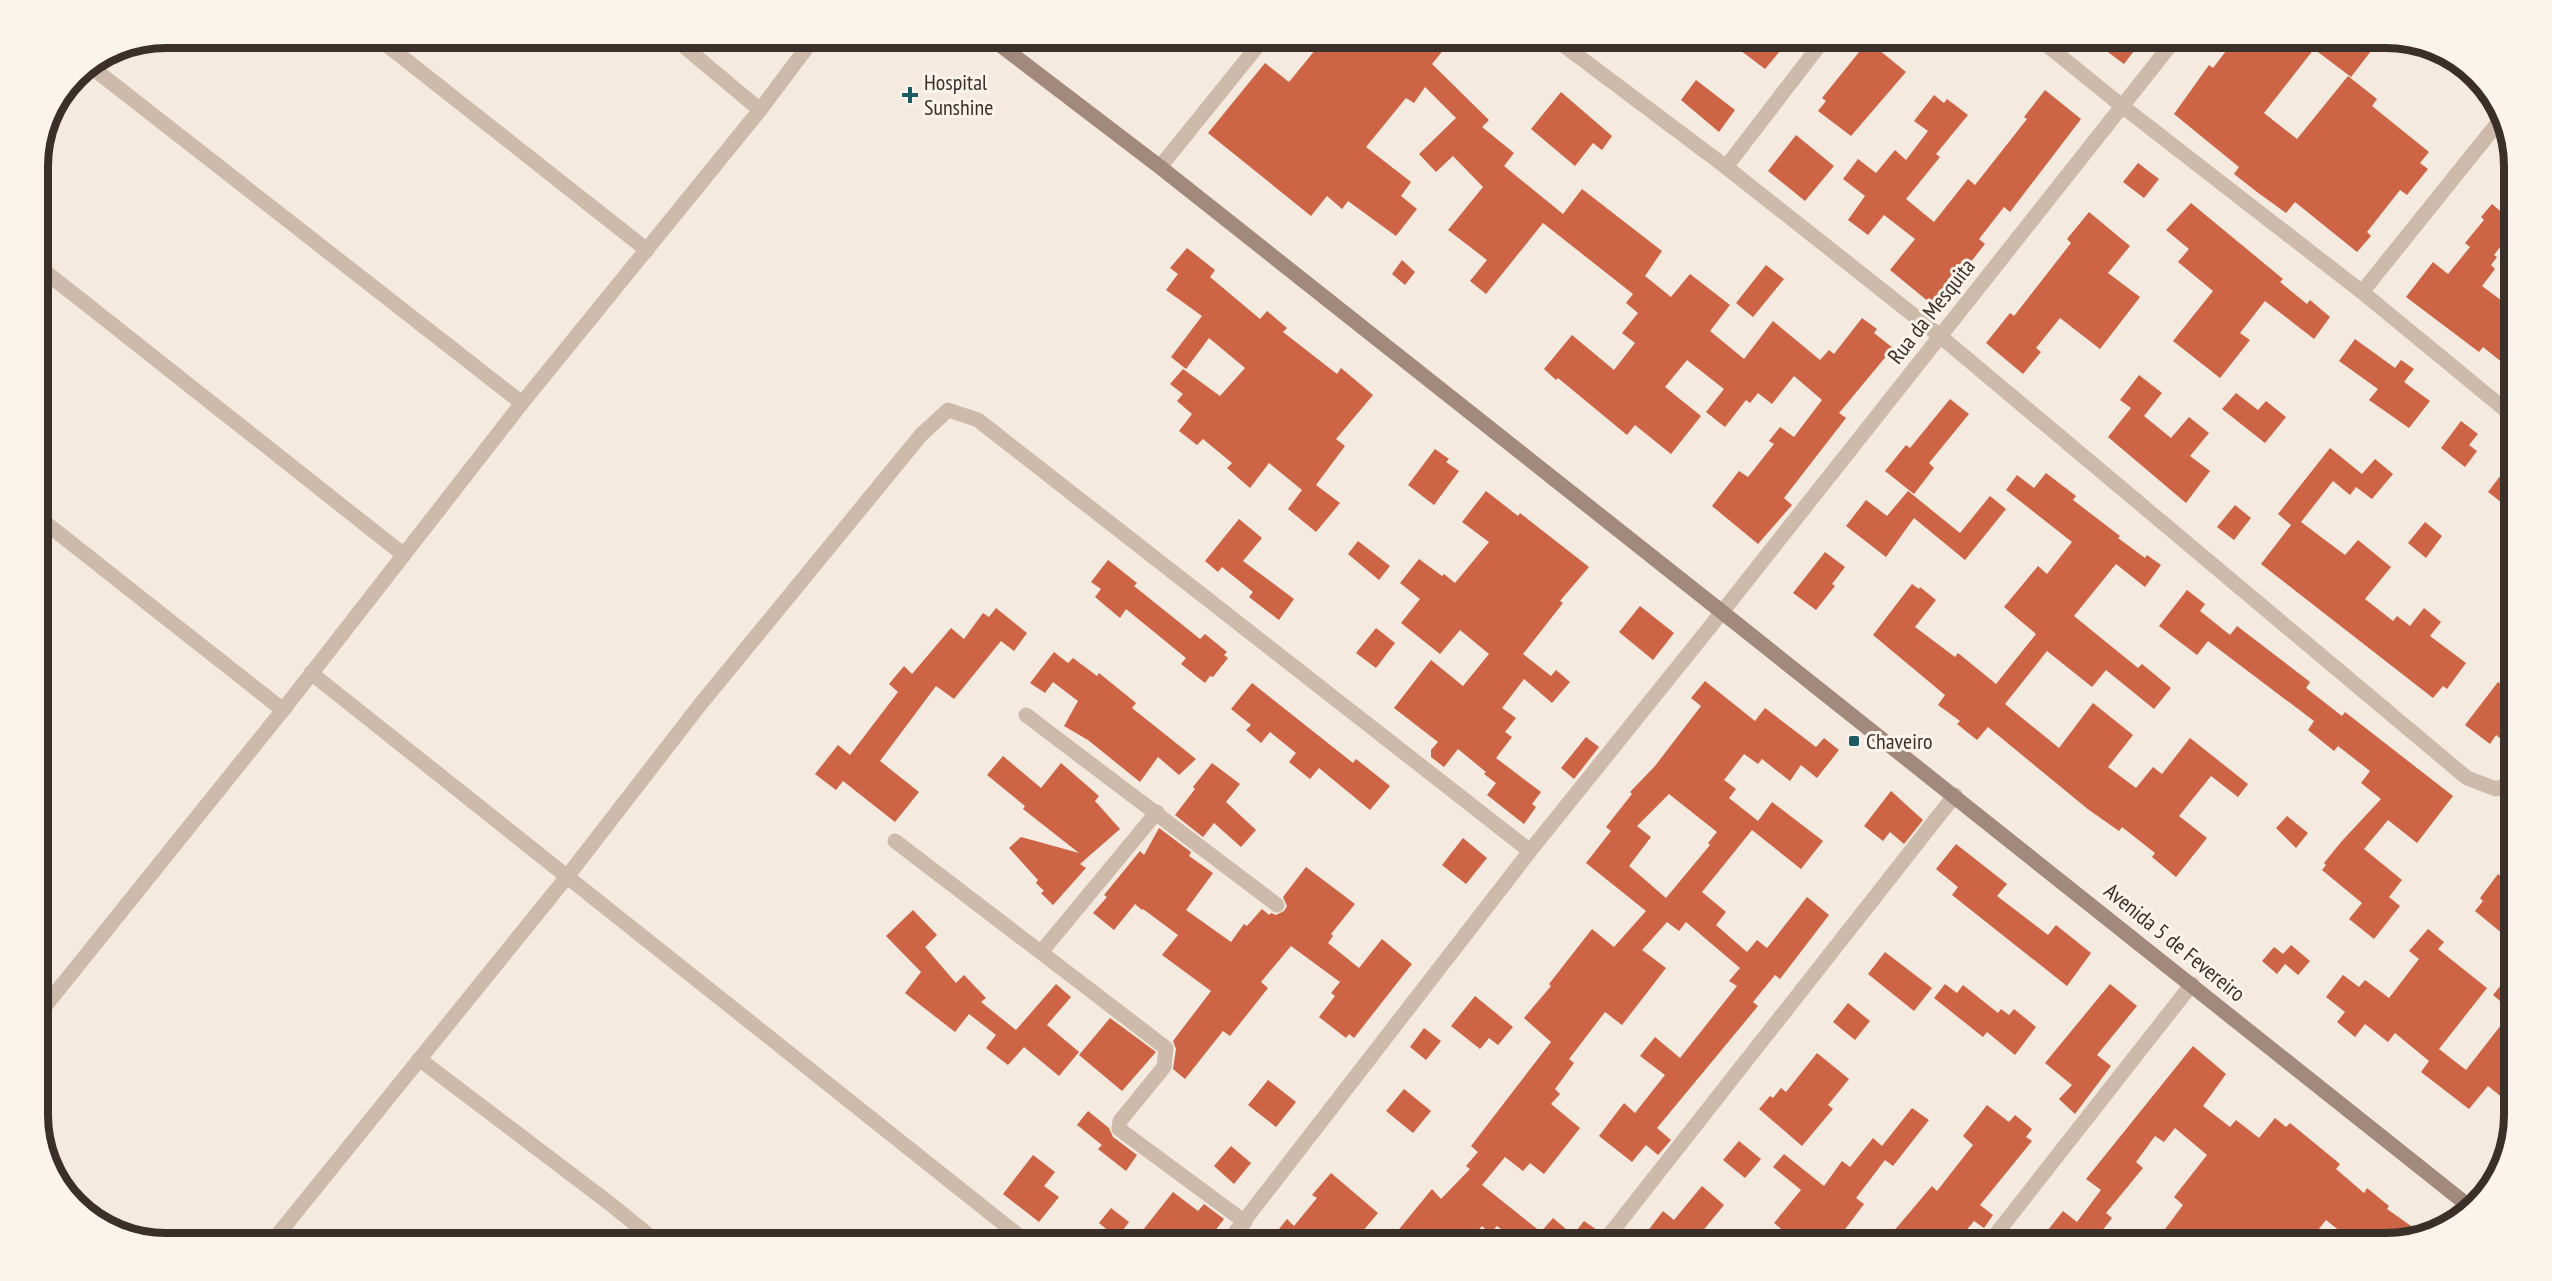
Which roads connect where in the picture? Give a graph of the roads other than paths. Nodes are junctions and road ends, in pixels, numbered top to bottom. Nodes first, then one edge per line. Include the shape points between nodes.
1 (391, 48) edge
2 (686, 48) edge
3 (806, 48) edge
4 (1004, 48) edge
5 (1256, 48) edge
6 (1567, 48) edge
7 (1817, 48) edge
8 (2050, 48) edge
9 (2168, 48) edge
10 (97, 71) edge
11 (2122, 106) junction
12 (760, 110) junction
13 (2497, 125) edge
14 (1160, 167) junction
15 (1726, 167) junction
16 (646, 250) junction
17 (48, 274) edge
18 (2362, 292) junction
19 (1940, 336) junction
20 (522, 403) junction
21 (2504, 409) edge
22 (48, 525) edge
23 (404, 555) junction
24 (1722, 612) junction
25 (310, 673) junction
26 (283, 710) junction
27 (1026, 715) dead end
28 (2504, 786) edge
29 (1955, 795) junction
30 (1157, 812) junction
31 (895, 841) dead end
32 (1530, 850) junction
33 (566, 878) junction
34 (1277, 905) dead end
35 (1042, 951) junction
36 (2192, 984) junction
37 (48, 999) edge
38 (419, 1059) junction
39 (2465, 1203) edge
40 (1245, 1222) junction
41 (1999, 1230) junction
42 (283, 1233) edge
43 (645, 1233) edge
44 (1014, 1233) edge
45 (1236, 1233) edge
46 (1612, 1233) edge
47 (1997, 1233) edge
48 (2002, 1233) edge

1 - 16 street
2 - 12 street
3 - 12 street
4 - 14 street, Avenida 5 de Fevereiro
5 - 14 street
6 - 15 street
7 - 15 street
8 - 11 street
9 - 11 street, Rua da Mesquita
10 - 20 street
11 - 18 street
11 - 19 street, Rua da Mesquita
12 - 16 street
13 - 18 street
14 - 24 street, Avenida 5 de Fevereiro
15 - 19 street
16 - 20 street
17 - 23 street
18 - 21 street
19 - 24 street, Rua da Mesquita
19 - 28 street via 2467,778 2496,789
20 - 23 street
22 - 26 street
23 - 25 street
24 - 29 street, Avenida 5 de Fevereiro
24 - 32 street, Rua da Mesquita
25 - 26 street
25 - 33 street
26 - 37 street
27 - 30 street
29 - 36 street, Avenida 5 de Fevereiro
29 - 46 street
30 - 34 street
30 - 35 street
31 - 35 street
32 - 33 street via 978,420 948,410 921,435 699,706
32 - 40 street, Rua da Mesquita
33 - 38 street
33 - 44 street
35 - 40 street via 1166,1048 1164,1067 1120,1121 1119,1129
36 - 39 street, Avenida 5 de Fevereiro
36 - 41 street
38 - 42 street
38 - 43 street
40 - 45 street, Rua da Mesquita
41 - 47 street
41 - 48 street

